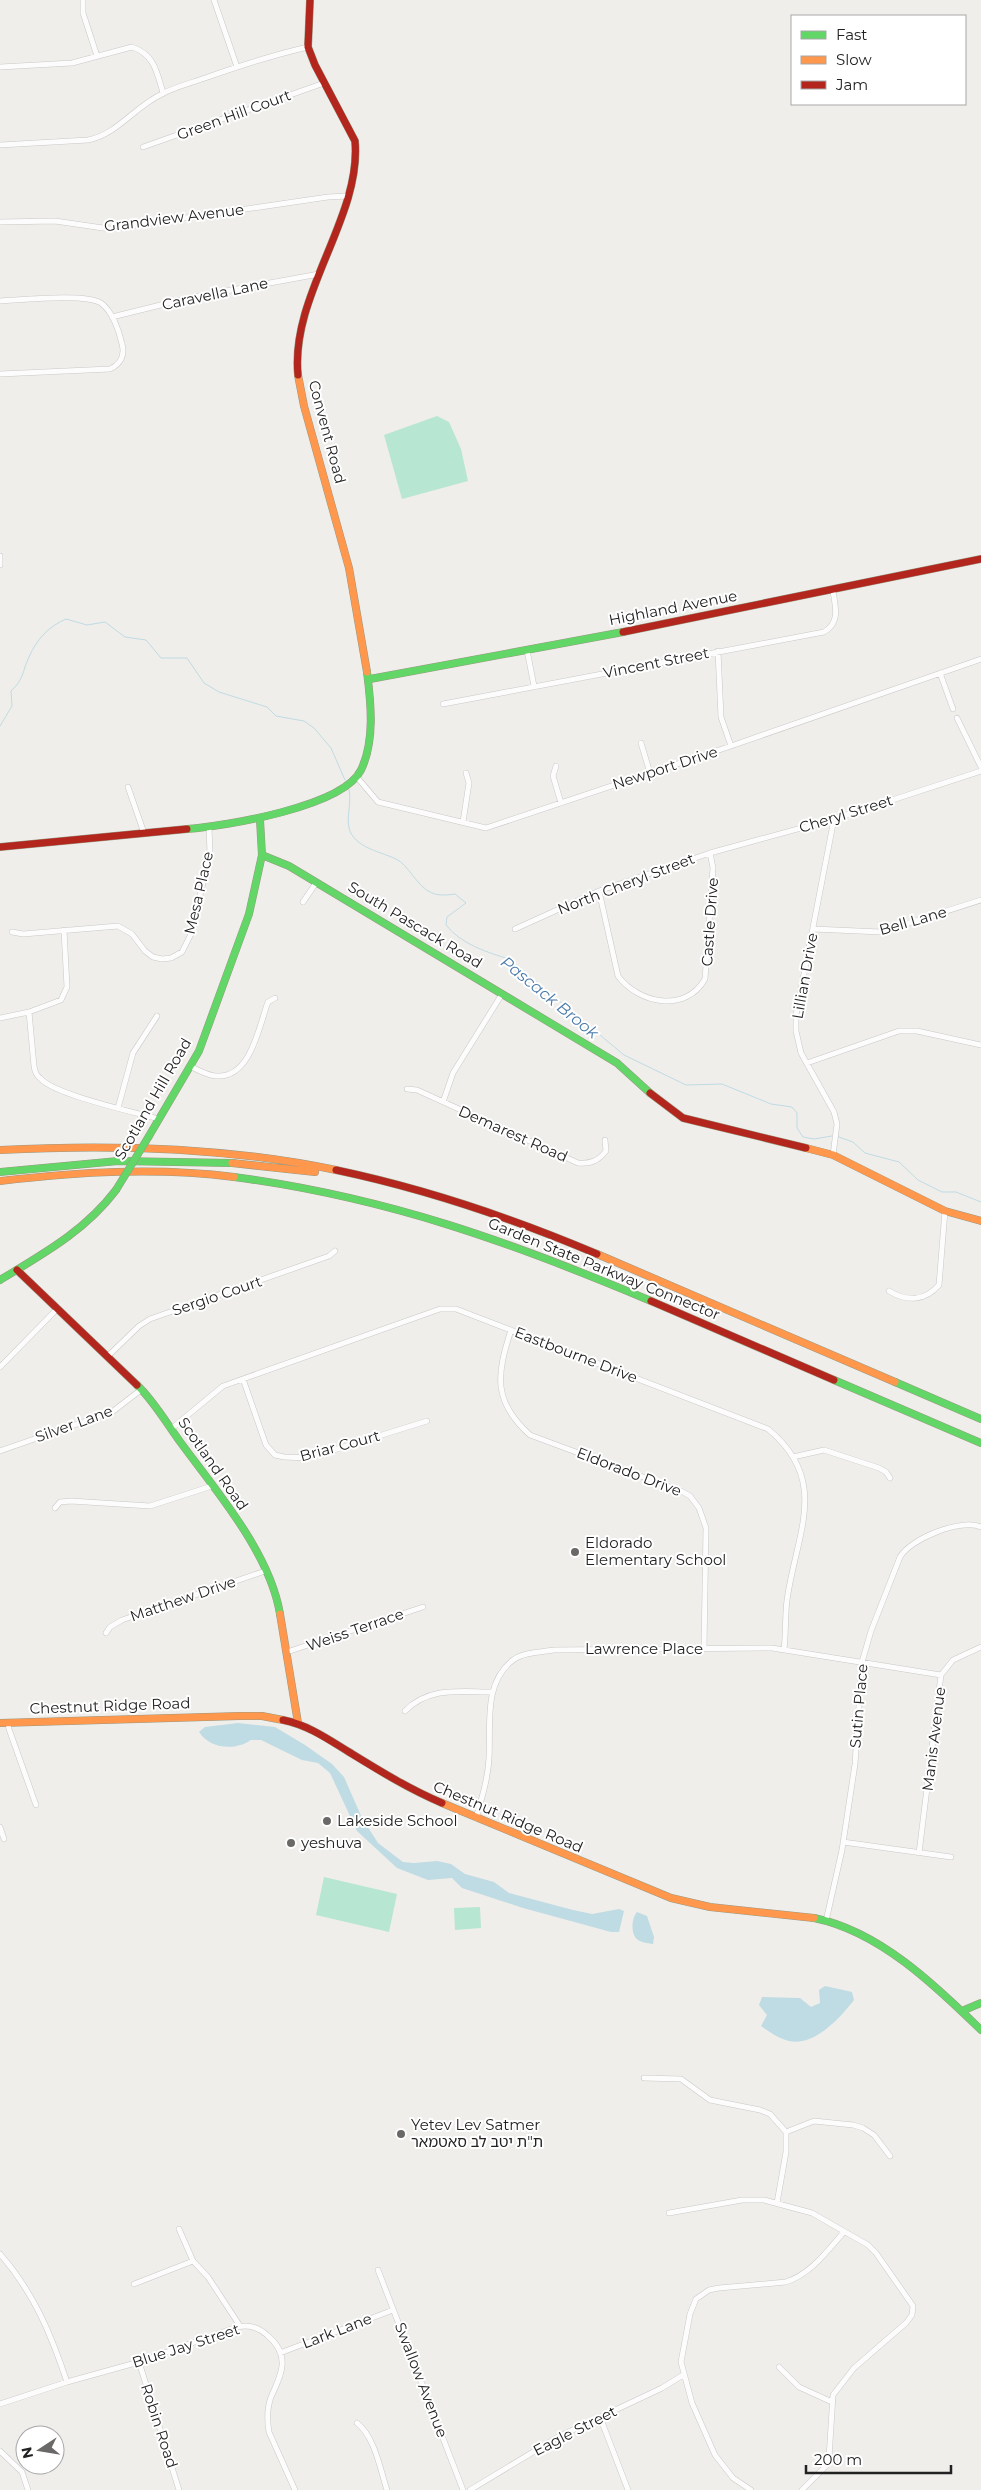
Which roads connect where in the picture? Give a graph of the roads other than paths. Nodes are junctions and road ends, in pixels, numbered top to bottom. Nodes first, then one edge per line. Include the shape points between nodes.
1 (83, 0) edge
2 (214, 0) edge
3 (310, 0) edge
4 (308, 47) junction
5 (97, 56) junction
6 (0, 67) edge
7 (238, 67) junction
8 (324, 83) junction
9 (163, 93) junction
10 (0, 144) edge
11 (143, 147) dead end
12 (348, 196) junction
13 (0, 222) edge
14 (319, 274) junction
15 (0, 301) edge
16 (112, 317) junction
17 (0, 374) edge
18 (0, 556) edge
19 (981, 560) edge
20 (0, 565) edge
21 (832, 591) junction
22 (527, 650) junction
23 (718, 652) junction
24 (981, 659) edge
25 (940, 673) junction
26 (370, 679) junction
27 (534, 686) junction
28 (443, 704) dead end
29 (952, 709) dead end
30 (957, 718) dead end
31 (641, 743) dead end
32 (731, 746) junction
33 (556, 766) dead end
34 (981, 769) edge
35 (466, 773) dead end
36 (650, 773) junction
37 (354, 778) junction
38 (128, 788) dead end
39 (561, 803) junction
40 (834, 819) junction
41 (260, 820) junction
42 (462, 822) junction
43 (209, 827) junction
44 (144, 833) junction
45 (0, 847) edge
46 (710, 853) junction
47 (262, 854) junction
48 (316, 882) junction
49 (599, 891) junction
50 (981, 900) edge
51 (303, 902) dead end
52 (515, 929) dead end
53 (813, 929) junction
54 (64, 930) junction
55 (12, 932) dead end
56 (502, 994) junction
57 (275, 998) dead end
58 (29, 1012) junction
59 (157, 1016) dead end
60 (0, 1018) edge
61 (981, 1045) edge
62 (807, 1062) junction
63 (191, 1067) junction
64 (407, 1089) dead end
65 (443, 1102) junction
66 (118, 1108) junction
67 (159, 1119) junction
68 (605, 1140) dead end
69 (0, 1150) edge
70 (833, 1155) junction
71 (0, 1172) edge
72 (0, 1182) edge
73 (401, 1185) junction
74 (945, 1211) junction
75 (981, 1221) edge
76 (335, 1251) dead end
77 (17, 1270) junction
78 (0, 1280) edge
79 (889, 1291) dead end
80 (58, 1308) junction
81 (511, 1330) junction
82 (108, 1356) junction
83 (0, 1367) edge
84 (243, 1379) junction
85 (142, 1389) junction
86 (981, 1419) edge
87 (427, 1420) dead end
88 (171, 1429) junction
89 (981, 1444) edge
90 (0, 1450) edge
91 (794, 1457) junction
92 (890, 1478) dead end
93 (212, 1486) junction
94 (55, 1508) dead end
95 (981, 1526) edge
96 (265, 1571) junction
97 (423, 1607) dead end
98 (106, 1633) dead end
99 (981, 1647) edge
100 (704, 1649) junction
101 (784, 1650) junction
102 (287, 1652) junction
103 (862, 1662) junction
104 (941, 1675) junction
105 (492, 1692) junction
106 (405, 1711) dead end
107 (0, 1723) edge
108 (8, 1723) junction
109 (298, 1723) junction
110 (36, 1805) dead end
111 (476, 1818) junction
112 (0, 1827) edge
113 (4, 1839) dead end
114 (843, 1842) junction
115 (920, 1853) junction
116 (951, 1858) dead end
117 (826, 1921) junction
118 (981, 2003) edge
119 (962, 2011) junction
120 (981, 2030) edge
121 (644, 2078) dead end
122 (786, 2132) junction
123 (890, 2156) dead end
124 (777, 2203) junction
125 (669, 2213) dead end
126 (179, 2229) dead end
127 (844, 2232) junction
128 (0, 2254) edge
129 (192, 2261) junction
130 (378, 2270) dead end
131 (134, 2284) dead end
132 (393, 2310) junction
133 (240, 2326) junction
134 (280, 2353) junction
135 (139, 2362) junction
136 (779, 2367) dead end
137 (683, 2375) junction
138 (67, 2382) junction
139 (832, 2402) junction
140 (0, 2404) edge
141 (600, 2417) junction
142 (357, 2423) dead end
143 (0, 2451) edge
144 (28, 2490) edge
145 (179, 2490) edge
146 (295, 2490) edge
147 (386, 2490) edge
148 (463, 2490) edge
149 (470, 2490) edge
150 (628, 2490) edge
151 (751, 2490) edge
152 (802, 2490) edge

1 - 5 street via 83,12
2 - 7 street
3 - 4 main road, Convent Road
4 - 7 street
4 - 8 main road, Convent Road
5 - 6 street via 72,64
5 - 9 street via 132,47 141,50 154,63
7 - 9 street
8 - 11 street, Green Hill Court
8 - 12 main road, Convent Road via 355,141 356,168
9 - 10 street via 146,102 102,137
12 - 13 street, Grandview Avenue via 110,228 55,221
12 - 14 main road, Convent Road
14 - 16 street, Caravella Lane
14 - 26 main road, Convent Road via 300,346 299,386 342,538
15 - 16 street via 91,298
16 - 17 street via 123,352 122,360 116,366 103,370
18 - 20 street
19 - 21 main road, Highland Avenue
21 - 22 main road, Highland Avenue
21 - 23 street, Vincent Street via 836,617 824,632
22 - 26 main road, Highland Avenue
22 - 27 street
23 - 27 street, Vincent Street
23 - 32 street via 721,717
24 - 25 street, Newport Drive
25 - 29 street
25 - 32 street, Newport Drive
26 - 37 main road, Convent Road via 369,745 365,762
27 - 28 street, Vincent Street
30 - 34 street
31 - 36 street
32 - 36 street, Newport Drive
33 - 39 street via 553,776
34 - 40 street, Cheryl Street
35 - 42 street via 469,783
36 - 39 street, Newport Drive
37 - 41 main road via 338,789
37 - 42 street, Newport Drive via 378,802
38 - 44 street
39 - 42 street, Newport Drive via 486,828
40 - 46 street, Cheryl Street
40 - 53 street, Lillian Drive
41 - 43 main road
41 - 47 main road, Scotland Hill Road
43 - 44 main road
43 - 54 street, Mesa Place via 210,853 191,934 182,952 162,959 153,957 132,934 118,926
44 - 45 main road
46 - 49 street, North Cheryl Street
46 - 49 street, Castle Drive via 713,868 705,979 700,988 682,1000 648,999 625,985 618,976
47 - 48 main road, South Pascack Road
47 - 63 main road, Scotland Hill Road via 258,883 248,914
48 - 51 street
48 - 56 main road, South Pascack Road
49 - 52 street, North Cheryl Street
50 - 53 street, Bell Lane via 881,932
53 - 62 street, Lillian Drive via 796,1015 796,1032 801,1053
54 - 55 street, Mesa Place
54 - 58 street via 67,987 64,995 61,1000
56 - 65 street via 454,1073
56 - 70 main road, South Pascack Road via 617,1063 683,1118
57 - 63 street via 268,1002 248,1058 238,1069 226,1076 216,1076
58 - 60 street
58 - 66 street via 34,1066 42,1081
59 - 66 street via 133,1053
61 - 62 street via 917,1031 899,1031
62 - 70 street, Lillian Drive via 834,1112
63 - 67 main road, Scotland Hill Road
64 - 65 street, Demarest Road
65 - 68 street, Demarest Road via 578,1163 599,1160 606,1150
66 - 67 street
67 - 77 main road, Scotland Hill Road, bridge via 116,1190 98,1213 84,1226
69 - 73 main road via 96,1146 193,1151 291,1162
70 - 74 main road, South Pascack Road
71 - 73 main road via 90,1163 180,1161 285,1168
72 - 89 main road, Garden State Parkway Connector via 117,1172 232,1177 319,1190 421,1214 505,1241 571,1267
73 - 86 main road, Garden State Parkway Connector via 469,1205 559,1238
74 - 75 main road, South Pascack Road
74 - 79 street via 939,1286 932,1294 910,1299
76 - 82 street, Sergio Court via 330,1256 150,1319
77 - 78 main road, Scotland Hill Road
77 - 80 main road, Scotland Road
80 - 82 main road, Scotland Road
80 - 83 street
81 - 84 street, Eastbourne Drive via 456,1309 440,1309
81 - 91 street, Eastbourne Drive via 768,1429
81 - 100 street, Eldorado Drive via 500,1363 500,1380 508,1408 523,1428 530,1434 681,1491 690,1496 699,1508 706,1528
82 - 85 main road, Scotland Road
84 - 87 street, Briar Court via 266,1445 275,1455 308,1458
84 - 88 street, Eastbourne Drive via 223,1386
85 - 88 main road, Scotland Road
85 - 90 street, Silver Lane via 112,1412
88 - 93 main road, Scotland Road
91 - 92 street via 824,1450 879,1468
91 - 101 street, Eastbourne Drive via 802,1472 806,1505 787,1601
93 - 94 street via 150,1506 71,1501 60,1502
93 - 96 main road, Scotland Road
95 - 103 street, Sutin Place via 959,1524 904,1549
96 - 98 street, Matthew Drive via 122,1620
96 - 102 main road, Scotland Road via 277,1597
97 - 102 street, Weiss Terrace
99 - 104 street, Manis Avenue via 953,1660
100 - 101 street, Lawrence Place
100 - 105 street, Lawrence Place via 532,1653 512,1660 499,1676
101 - 103 street, Lawrence Place
102 - 109 main road, Scotland Road
103 - 104 street, Lawrence Place
103 - 114 street, Sutin Place via 854,1764
104 - 115 street, Manis Avenue
105 - 106 street via 435,1692 415,1700
105 - 111 street, Lawrence Place via 488,1765
107 - 108 main road, Chestnut Ridge Road
108 - 109 main road, Chestnut Ridge Road via 262,1716
108 - 110 street
109 - 111 main road, Chestnut Ridge Road via 415,1792
111 - 117 main road, Chestnut Ridge Road via 668,1897 708,1907
112 - 113 street
114 - 115 street
114 - 117 street, Sutin Place
115 - 116 street
117 - 119 main road, Chestnut Ridge Road via 872,1942
118 - 119 main road
119 - 120 main road, Chestnut Ridge Road
121 - 122 street via 681,2079 710,2100 770,2114
122 - 123 street via 814,2121 853,2125 874,2135
122 - 124 street via 786,2152
124 - 125 street via 742,2200
124 - 127 street via 812,2213
126 - 129 street
127 - 137 street via 817,2263 797,2279 719,2288 696,2299 681,2362
127 - 139 street via 876,2253 913,2306 906,2323 841,2382
128 - 138 street via 22,2282 44,2319
129 - 131 street
129 - 133 street via 213,2284
130 - 132 street, Swallow Avenue
132 - 134 street, Lark Lane
132 - 148 street, Swallow Avenue
133 - 134 street, Blue Jay Street via 264,2332
133 - 135 street, Blue Jay Street
134 - 146 street via 282,2372 271,2398 267,2422
135 - 138 street, Blue Jay Street
135 - 145 street, Robin Road
136 - 139 street via 799,2387
137 - 141 street, Eagle Street
137 - 151 street via 715,2455 733,2478
138 - 140 street, Blue Jay Street
139 - 152 street via 829,2458 826,2466
141 - 149 street, Eagle Street via 558,2437
141 - 150 street
142 - 147 street via 369,2437
143 - 144 street via 22,2472

